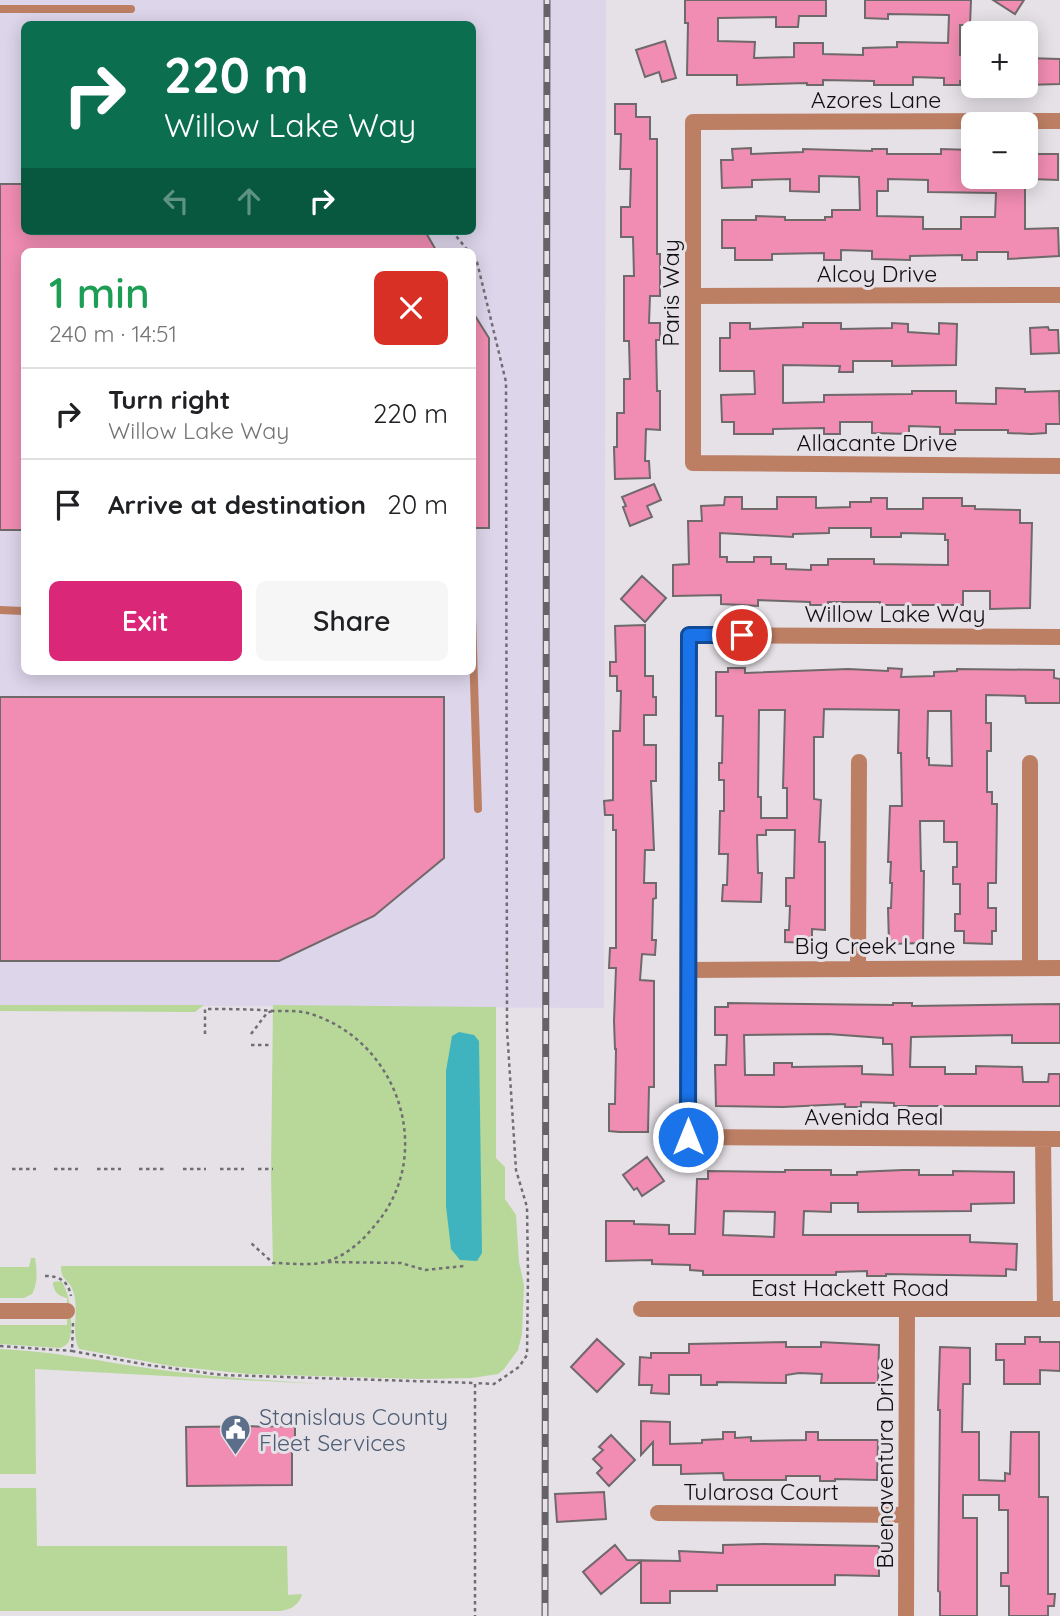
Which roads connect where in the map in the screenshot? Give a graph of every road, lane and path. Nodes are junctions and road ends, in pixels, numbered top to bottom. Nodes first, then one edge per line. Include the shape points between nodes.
1 (54, 4) edge
2 (0, 9) edge
3 (131, 9) dead end
4 (1060, 121) edge
5 (693, 122) joint
6 (476, 261) edge
7 (1060, 295) edge
8 (693, 296) junction
9 (693, 463) joint
10 (1060, 466) edge
11 (0, 610) edge
12 (21, 611) edge
13 (1060, 636) edge
14 (474, 675) edge
15 (859, 762) dead end
16 (1030, 763) dead end
17 (478, 808) dead end
18 (1030, 967) junction
19 (859, 968) junction
20 (1060, 968) edge
21 (690, 970) junction
22 (273, 1010) junction
23 (205, 1034) dead end
24 (251, 1034) dead end
25 (251, 1045) dead end
26 (272, 1045) dead end
27 (1043, 1139) junction
28 (1060, 1139) edge
29 (12, 1169) dead end
30 (36, 1169) dead end
31 (54, 1169) dead end
32 (78, 1169) dead end
33 (97, 1169) dead end
34 (121, 1169) dead end
35 (139, 1169) dead end
36 (164, 1169) dead end
37 (183, 1169) dead end
38 (206, 1169) dead end
39 (220, 1169) dead end
40 (244, 1169) dead end
41 (258, 1169) dead end
42 (273, 1169) dead end
43 (251, 1243) dead end
44 (325, 1262) junction
45 (464, 1266) dead end
46 (45, 1276) dead end
47 (641, 1309) dead end
48 (1052, 1309) edge
49 (907, 1310) junction
50 (0, 1311) edge
51 (71, 1311) junction
52 (0, 1346) edge
53 (72, 1351) junction
54 (475, 1383) junction
55 (658, 1513) dead end
56 (906, 1515) junction
57 (475, 1616) edge
58 (906, 1616) edge

1 - 2 lane
1 - 3 lane
4 - 5 street, Azores Lane
5 - 8 street, Paris Way
6 - 54 path via 506,382 507,1029 516,1170 527,1207 528,1275 527,1355 519,1367 494,1384
7 - 8 street, Alcoy Drive
8 - 9 street, Paris Way
9 - 10 street, Allacante Drive
11 - 12 lane
13 - 21 street, Willow Lake Way via 689,635
14 - 17 lane
15 - 19 street
16 - 18 street
18 - 19 street, Big Creek Lane
18 - 20 street, Big Creek Lane
19 - 21 street, Big Creek Lane
21 - 27 street, Avenida Real via 688,1137
22 - 23 path via 205,1009
22 - 24 path
22 - 44 path via 312,1014 361,1042 382,1066 403,1113 404,1170 392,1203 359,1244
25 - 26 path
27 - 28 street, Avenida Real
27 - 48 street
29 - 30 path
31 - 32 path
33 - 34 path
35 - 36 path
37 - 38 path
39 - 40 path
41 - 42 path
43 - 44 path via 273,1264
44 - 45 path via 401,1264 425,1270
46 - 51 path via 65,1281 71,1292
47 - 49 street, East Hackett Road
48 - 49 street, East Hackett Road
49 - 56 street, Buenaventura Drive
50 - 51 street
51 - 53 path
52 - 53 path
53 - 54 path via 222,1375
54 - 57 path
55 - 56 street, Tularosa Court
56 - 58 street, Buenaventura Drive

